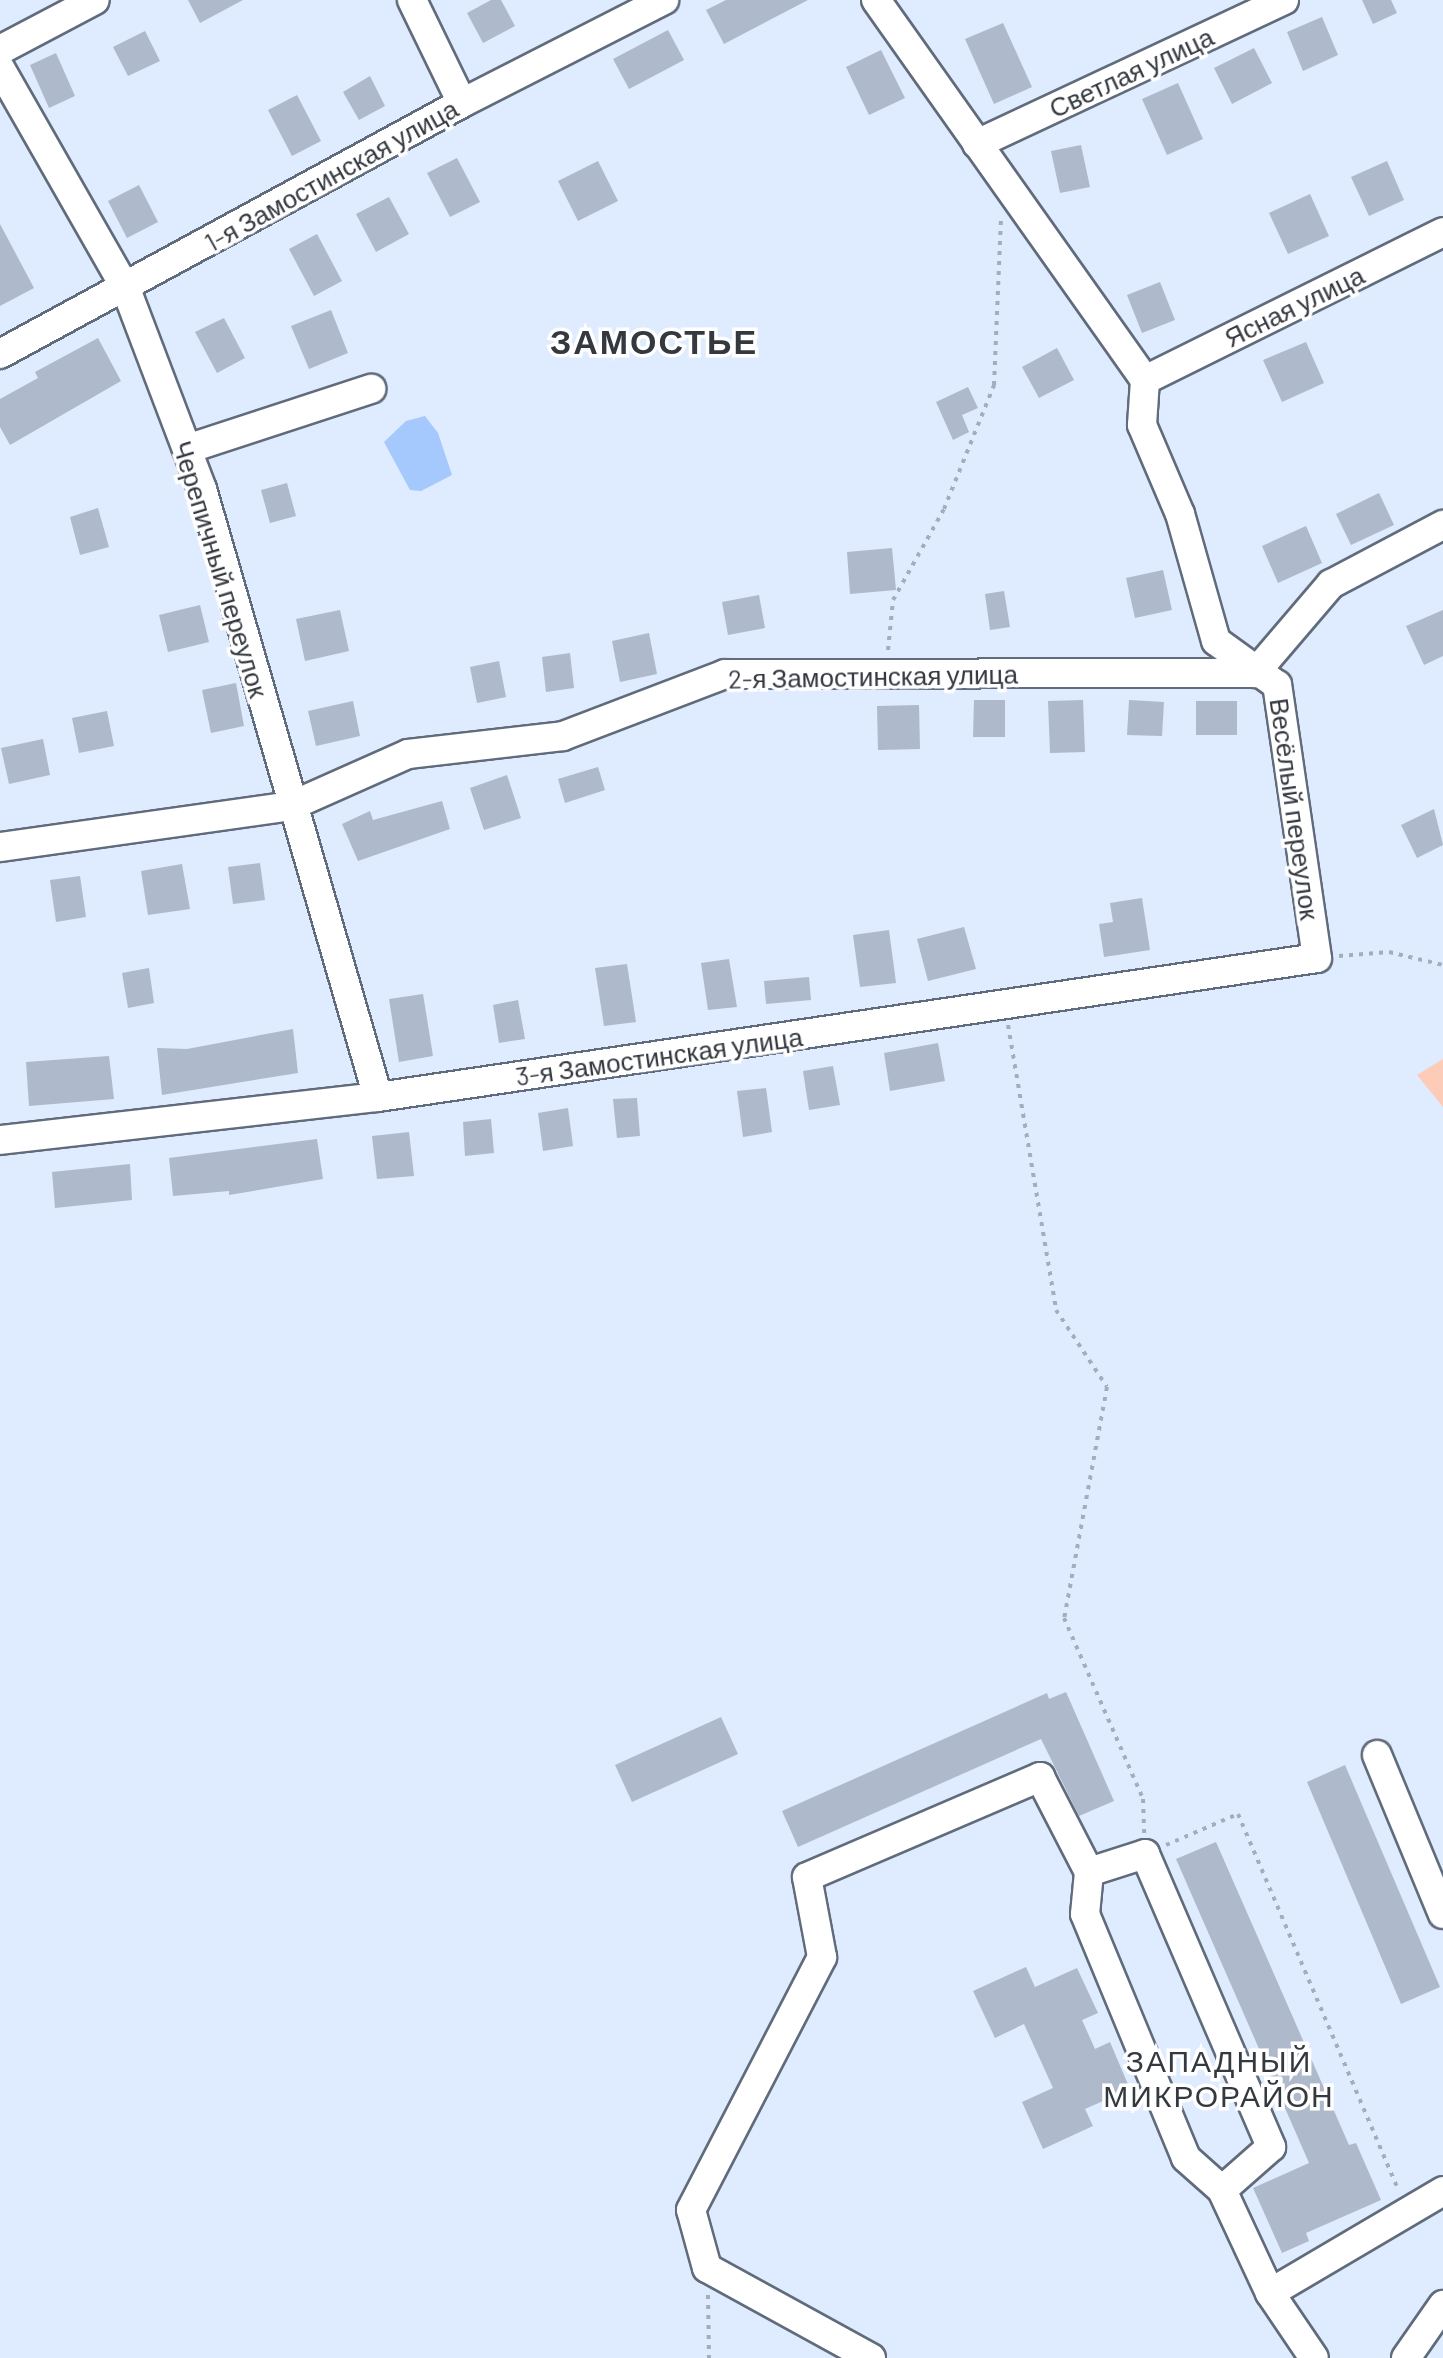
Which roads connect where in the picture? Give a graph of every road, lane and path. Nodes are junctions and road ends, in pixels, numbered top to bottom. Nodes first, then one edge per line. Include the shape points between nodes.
1 (95, 0) edge
2 (412, 0) edge
3 (664, 0) edge
4 (876, 0) edge
5 (1284, 0) edge
6 (0, 50) edge
7 (0, 68) edge
8 (462, 103) junction
9 (977, 144) junction
10 (996, 204) dead end
11 (1443, 232) edge
12 (126, 289) junction
13 (0, 354) edge
14 (1145, 380) junction
15 (371, 389) dead end
16 (187, 449) junction
17 (1443, 525) edge
18 (1255, 673) junction
19 (886, 674) junction
20 (291, 806) junction
21 (0, 847) edge
22 (1317, 958) junction
23 (1443, 965) edge
24 (1005, 1007) junction
25 (378, 1097) junction
26 (0, 1140) edge
27 (1377, 1755) dead end
28 (1145, 1854) junction
29 (1089, 1872) junction
30 (1443, 1914) edge
31 (1222, 2190) junction
32 (1443, 2191) edge
33 (1408, 2212) junction
34 (707, 2268) junction
35 (1270, 2293) junction
36 (1443, 2305) edge
37 (709, 2358) edge
38 (871, 2358) edge
39 (1314, 2358) edge
40 (1406, 2358) edge

1 - 6 street
2 - 8 street
3 - 8 street, 1-я Замостинская улица
4 - 9 street
5 - 9 street, Светлая улица
7 - 12 street, Черепичный переулок
8 - 12 street, 1-я Замостинская улица
9 - 14 street
10 - 19 path via 1001,219 994,385 944,509 893,600
11 - 14 street, Ясная улица
12 - 13 street, 1-я Замостинская улица
12 - 16 street, Черепичный переулок
14 - 18 street via 1142,425 1180,514 1216,641
15 - 16 street
16 - 20 street, Черепичный переулок
17 - 18 street via 1331,584
18 - 19 street, 2-я Замостинская улица
18 - 22 street, Весёлый переулок via 1277,685
19 - 20 street, 2-я Замостинская улица via 725,674 563,736 408,754
20 - 21 street, 2-я Замостинская улица
20 - 25 street, Черепичный переулок
22 - 23 path via 1389,952
22 - 24 street, 3-я Замостинская улица
24 - 25 street, 3-я Замостинская улица
24 - 28 path via 1056,1310 1107,1387 1064,1618 1143,1799
25 - 26 street, 3-я Замостинская улица
27 - 30 street
28 - 29 street
28 - 31 street via 1271,2147
28 - 33 path via 1238,1814
29 - 31 street via 1085,1914 1186,2158
29 - 34 street via 1040,1777 807,1877 822,1957 691,2210
31 - 35 street
32 - 33 street
33 - 35 street
34 - 37 path
34 - 38 street
35 - 39 street
36 - 40 street

